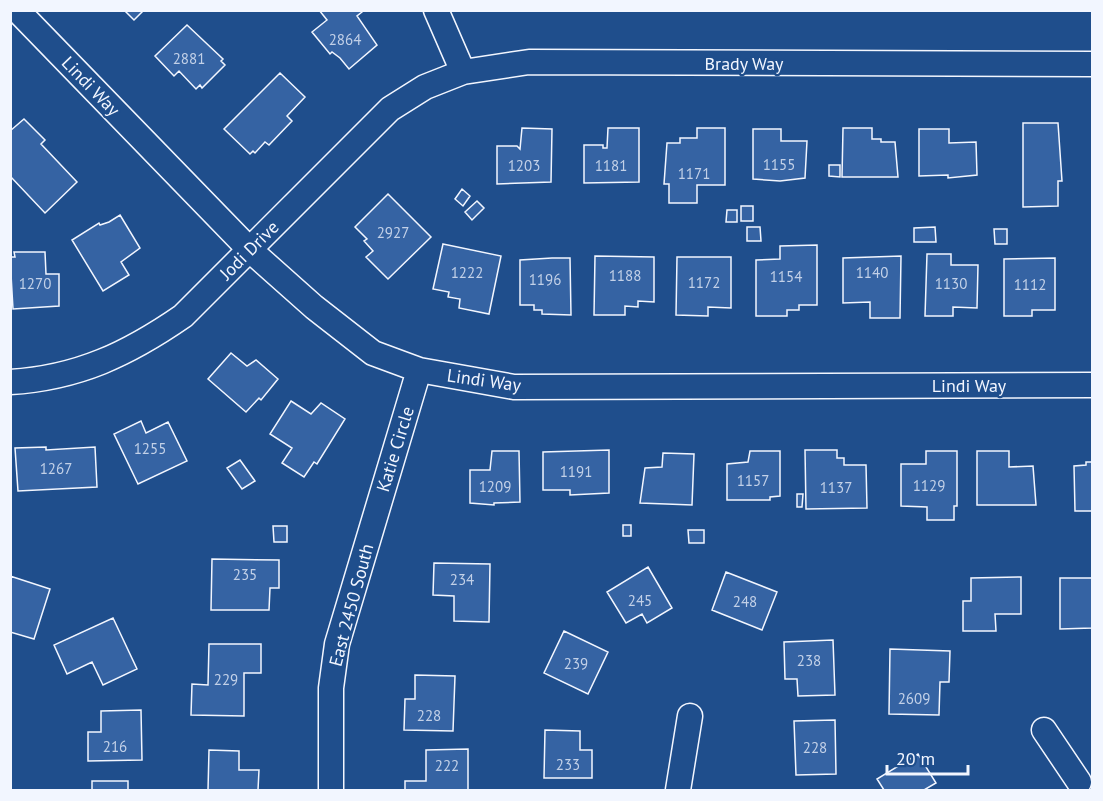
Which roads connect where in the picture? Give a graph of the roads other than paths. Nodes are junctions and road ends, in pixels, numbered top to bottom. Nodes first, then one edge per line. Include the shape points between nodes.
1 (17, 10) edge
2 (436, 10) edge
3 (1092, 64) edge
4 (463, 72) junction
5 (250, 249) junction
6 (419, 370) junction
7 (10, 381) edge
8 (1092, 385) edge
9 (371, 528) joint
10 (690, 716) dead end
11 (1044, 730) dead end
12 (1079, 782) edge
13 (331, 790) edge
14 (678, 790) edge

1 - 5 street, Lindi Way
2 - 4 street
3 - 4 street, Brady Way via 529,62
4 - 5 street, Jodi Drive via 425,87 390,109
5 - 6 street, Lindi Way via 314,308 373,352
5 - 7 street, Jodi Drive via 183,316 143,344 95,366 40,380
6 - 8 street, Lindi Way via 514,387
6 - 9 street, Katie Circle
9 - 13 street, East 2450 South via 337,644 331,688
10 - 14 street
11 - 12 street

